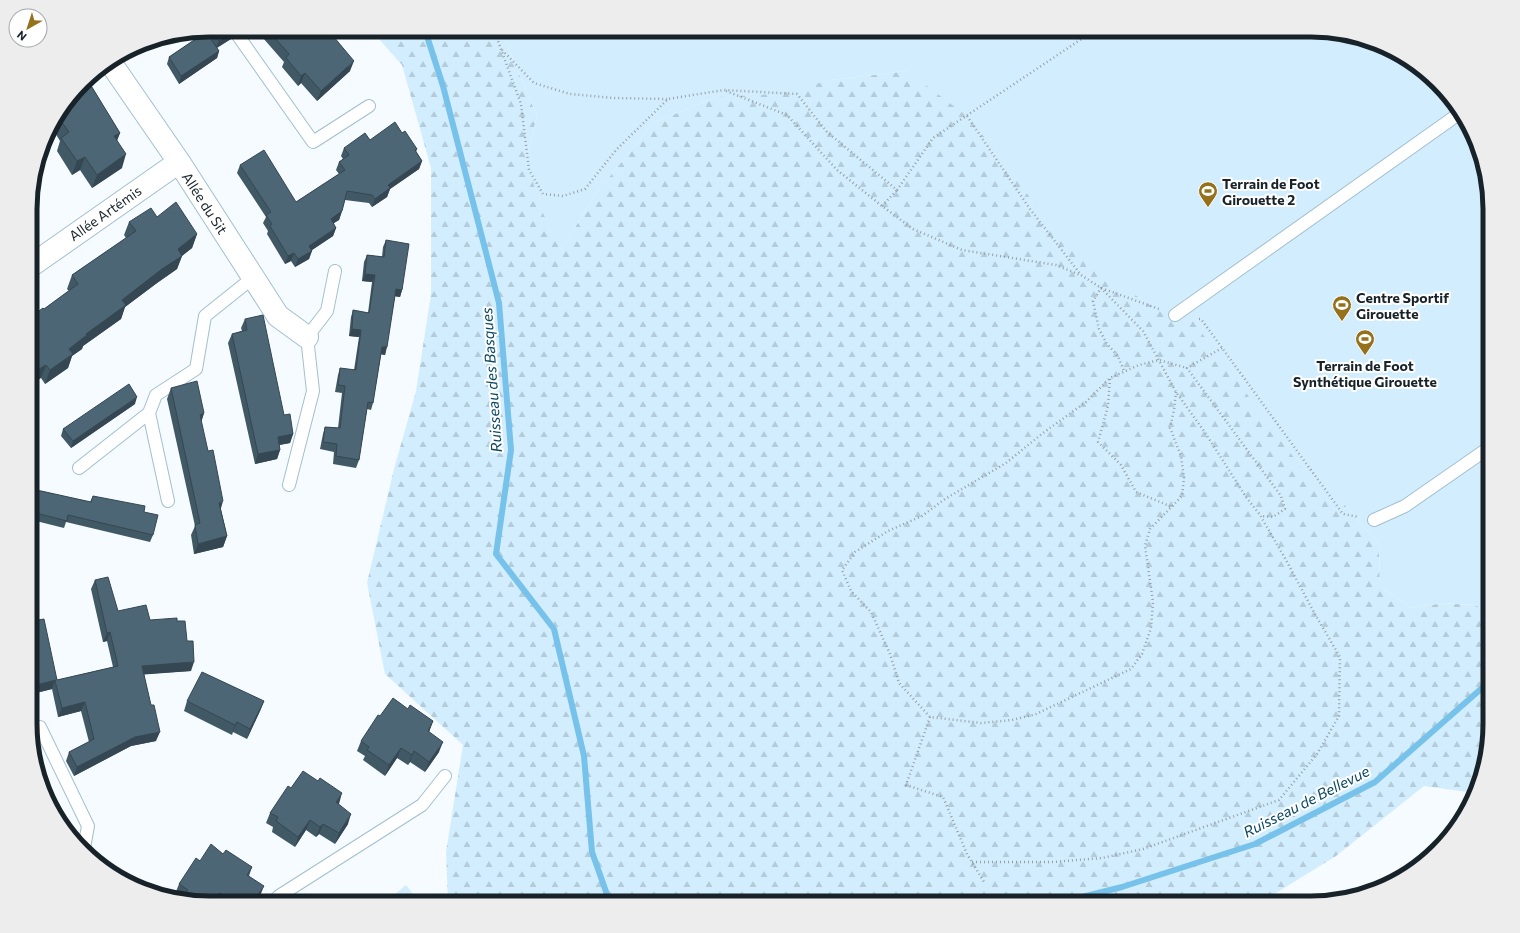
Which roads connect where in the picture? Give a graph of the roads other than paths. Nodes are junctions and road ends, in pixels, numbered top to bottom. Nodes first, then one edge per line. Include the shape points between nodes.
1 (239, 37) edge
2 (113, 66) edge
3 (369, 106) dead end
4 (1456, 116) edge
5 (179, 162) junction
6 (37, 261) edge
7 (335, 271) dead end
8 (254, 279) junction
9 (1175, 315) dead end
10 (306, 337) junction
11 (149, 413) junction
12 (1483, 452) edge
13 (79, 468) dead end
14 (289, 486) dead end
15 (168, 501) dead end
16 (1374, 520) dead end
17 (40, 727) dead end
18 (445, 776) dead end
19 (85, 843) edge
20 (280, 896) edge

1 - 3 lane via 313,142
2 - 5 street, Allée du Sit
4 - 9 lane
5 - 6 street, Allée Artémis
5 - 8 street, Allée du Sit
7 - 10 lane via 327,311
8 - 10 street, Allée du Sit via 278,316
8 - 11 lane via 205,316 196,370 156,395
10 - 14 lane via 313,391
11 - 13 lane
11 - 15 lane
12 - 16 lane via 1405,506
17 - 19 lane via 88,826
18 - 20 lane via 422,805

